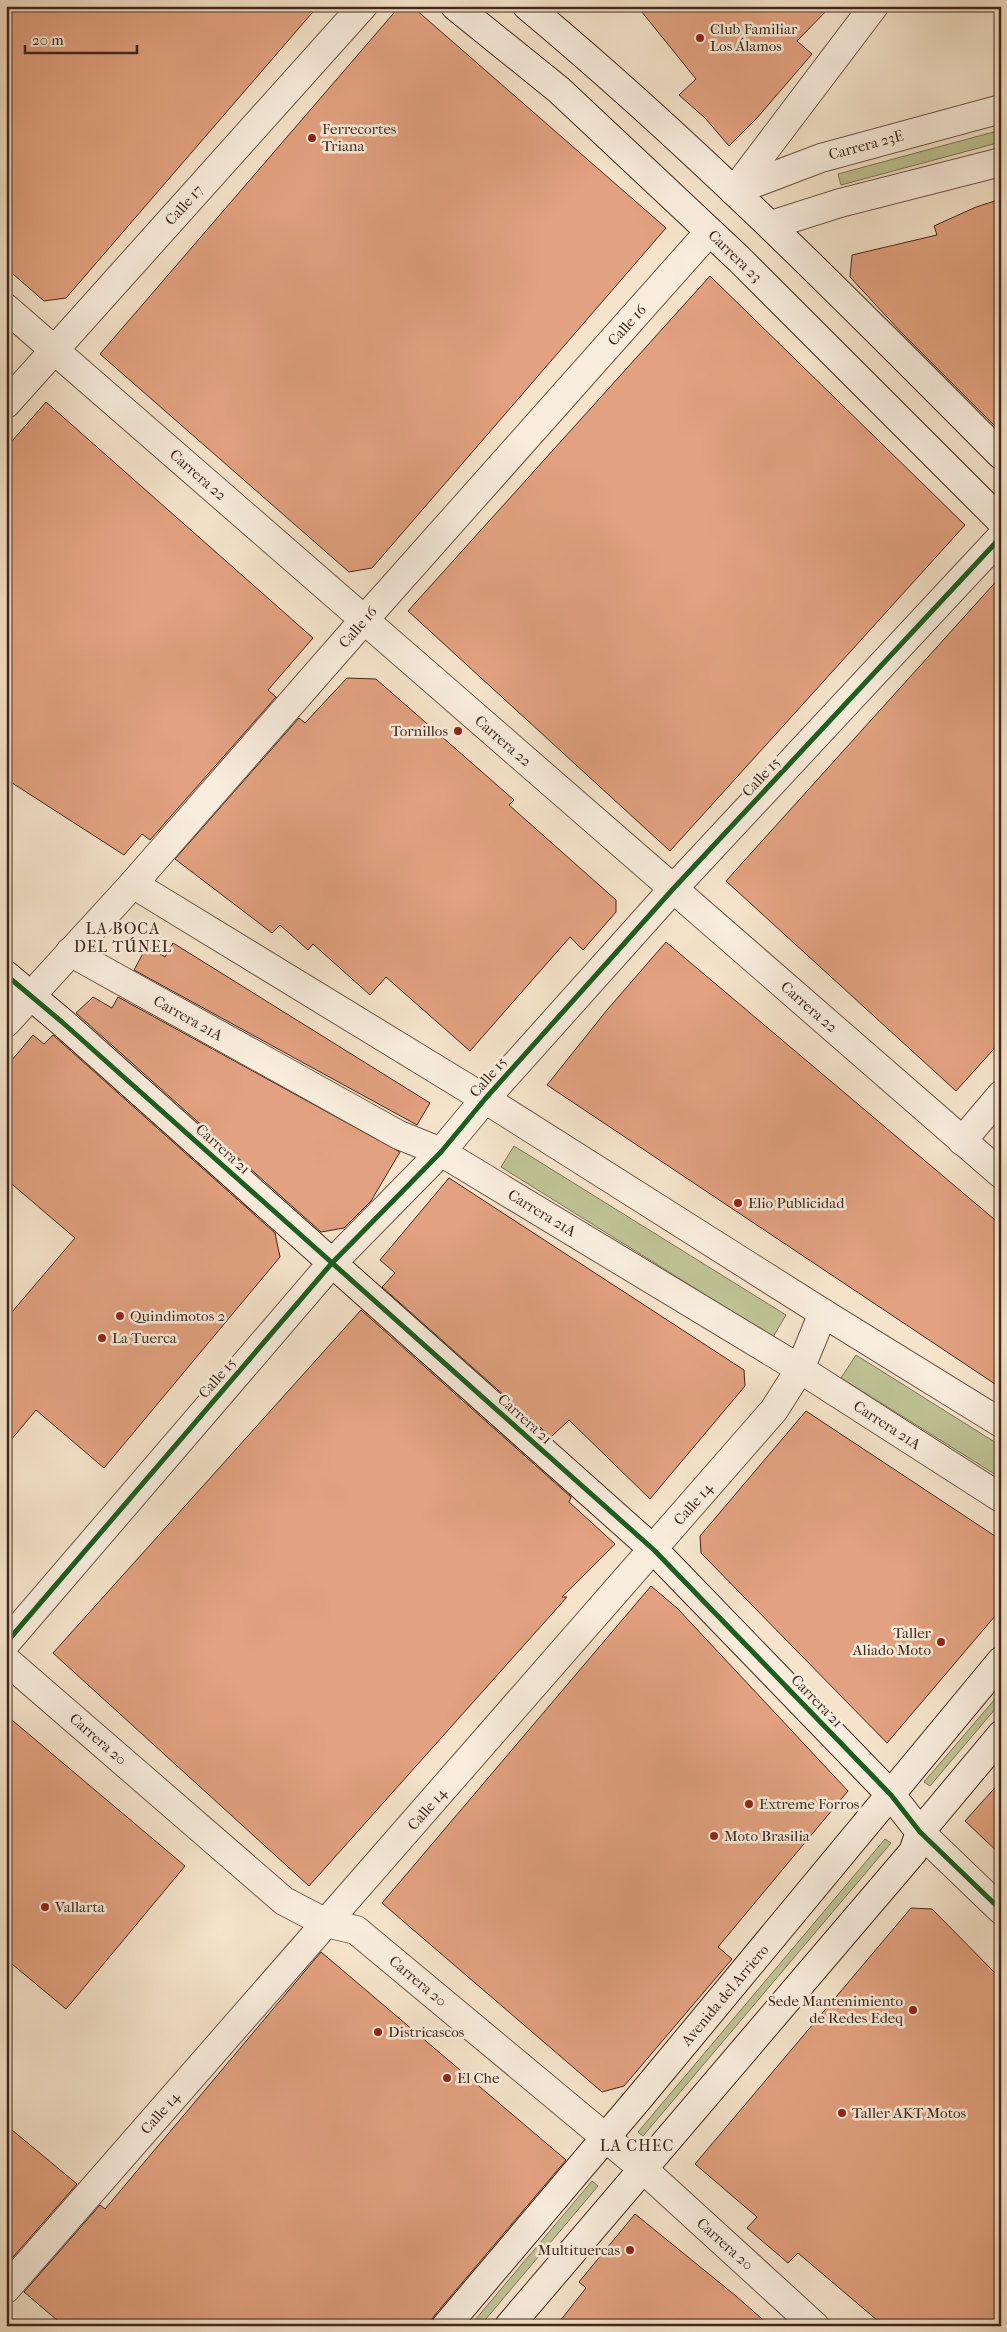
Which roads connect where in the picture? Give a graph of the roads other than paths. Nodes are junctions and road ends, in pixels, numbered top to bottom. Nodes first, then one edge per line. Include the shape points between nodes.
1 (362, 6) edge
2 (455, 6) edge
3 (527, 6) edge
4 (874, 6) edge
5 (1001, 109) edge
6 (1001, 162) edge
7 (734, 190) junction
8 (770, 225) junction
9 (710, 232) junction
10 (6, 308) edge
11 (55, 350) junction
12 (6, 404) edge
13 (1001, 456) edge
14 (1001, 521) edge
15 (1001, 537) edge
16 (364, 620) junction
17 (133, 884) junction
18 (673, 889) junction
19 (70, 952) junction
20 (6, 975) edge
21 (30, 995) junction
22 (6, 1023) edge
23 (1001, 1095) edge
24 (485, 1098) junction
25 (962, 1140) junction
26 (441, 1152) junction
27 (1001, 1174) edge
28 (332, 1263) junction
29 (823, 1313) junction
30 (800, 1370) junction
31 (1001, 1422) edge
32 (1001, 1498) edge
33 (654, 1550) junction
34 (6, 1643) edge
35 (6, 1660) edge
36 (1001, 1661) edge
37 (1001, 1735) edge
38 (891, 1795) junction
39 (920, 1832) junction
40 (1001, 1910) edge
41 (326, 1923) junction
42 (606, 2137) junction
43 (642, 2168) junction
44 (6, 2289) edge
45 (446, 2326) edge
46 (509, 2326) edge
47 (815, 2326) edge

1 - 11 street, Calle 17
2 - 9 street, Carrera 23 via 559,90
3 - 7 street via 597,64
4 - 7 street
5 - 7 street, Carrera 23E via 820,158
6 - 8 street via 840,203
7 - 8 street
8 - 13 street
9 - 14 street, Carrera 23
9 - 16 street, Calle 16
10 - 11 street, Carrera 22
11 - 12 street, Calle 17
11 - 16 street, Carrera 22
15 - 18 street, Calle 15
16 - 17 street, Calle 16
16 - 18 street, Carrera 22
17 - 19 street, Calle 16
17 - 24 street
18 - 24 street, Calle 15
18 - 25 street, Carrera 22
19 - 21 street, Calle 16
19 - 26 street, Carrera 21A via 399,1135
20 - 21 street, Carrera 21
21 - 22 street, Calle 16
21 - 28 street, Carrera 21
23 - 25 street
24 - 26 street, Calle 15
24 - 29 street
25 - 27 street, Carrera 22
26 - 28 street, Calle 15
26 - 30 street, Carrera 21A
28 - 33 street, Carrera 21
28 - 34 street, Calle 15
29 - 30 street, Calle 14
29 - 31 street
30 - 32 street, Carrera 21A
30 - 33 street, Calle 14 via 774,1410
33 - 38 street, Carrera 21
33 - 41 street, Calle 14
35 - 41 street, Carrera 20 via 284,1901
36 - 38 street, Avenida del Arriero
37 - 39 street
38 - 39 street, Carrera 21
38 - 42 street, Avenida del Arriero
39 - 40 street, Carrera 21
39 - 43 street via 913,1852
41 - 42 street, Carrera 20 via 356,1930
41 - 44 street, Calle 14
42 - 43 street, Carrera 20
42 - 45 street, Avenida del Arriero
43 - 46 street
43 - 47 street, Carrera 20

